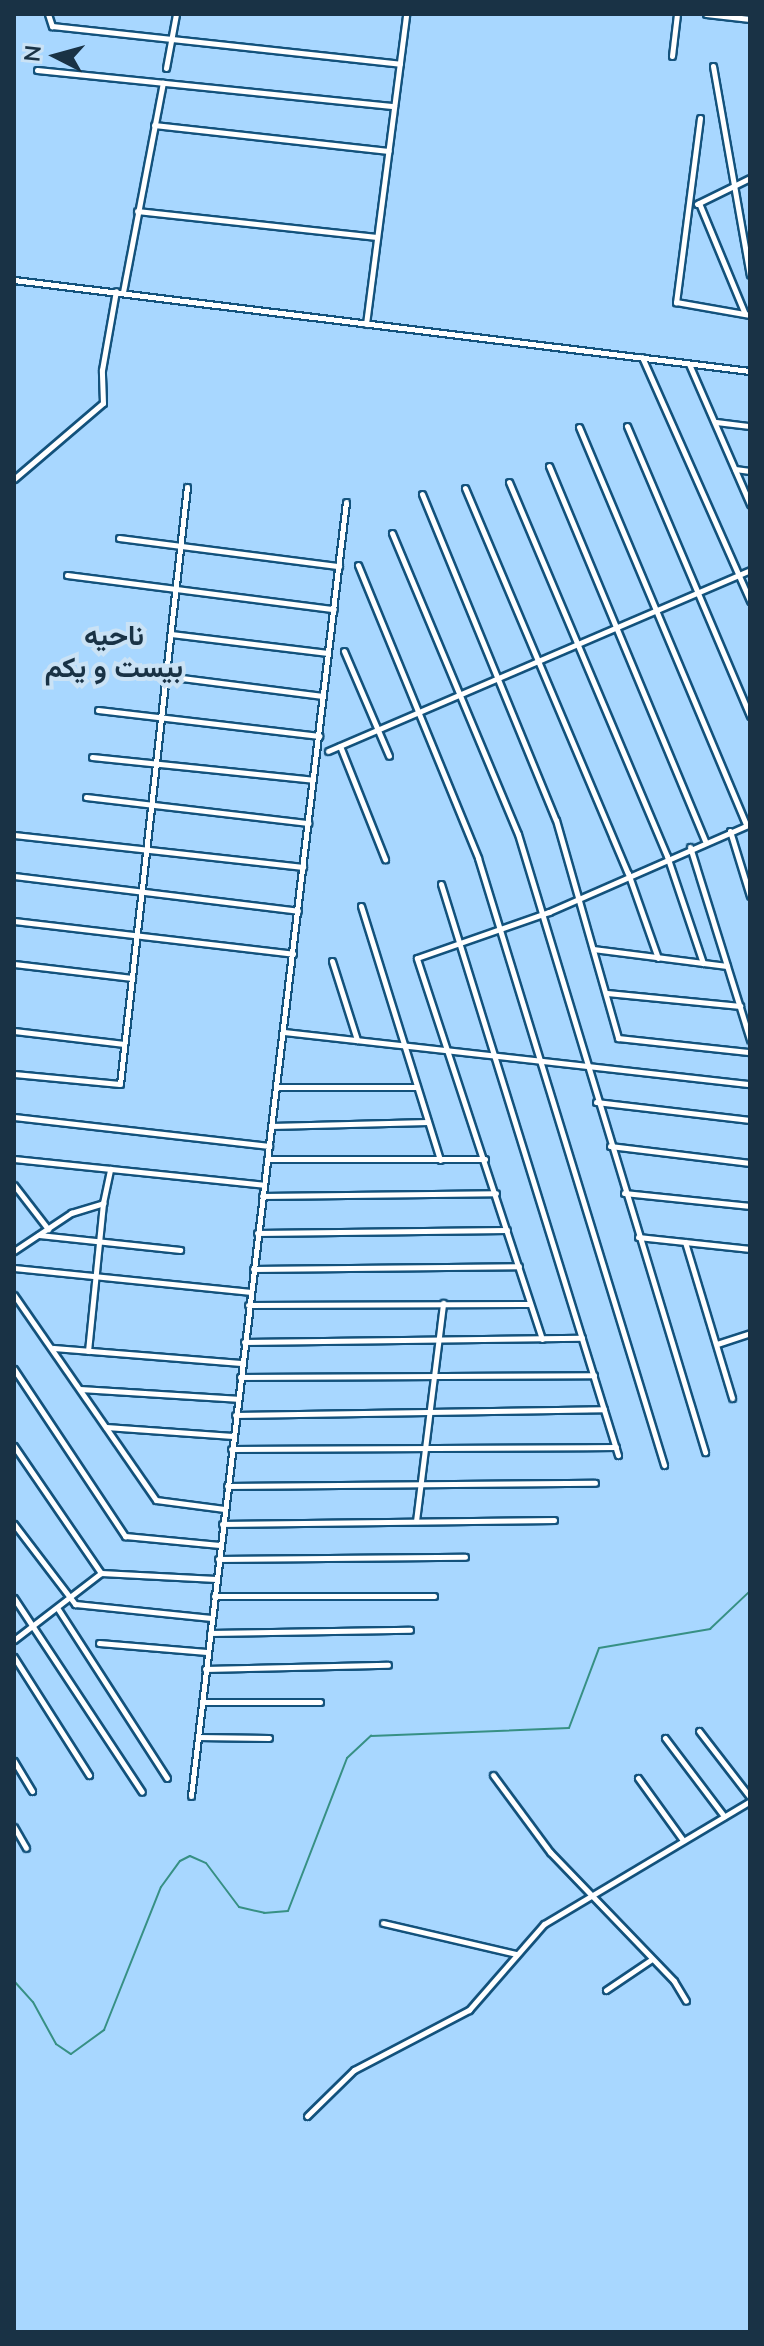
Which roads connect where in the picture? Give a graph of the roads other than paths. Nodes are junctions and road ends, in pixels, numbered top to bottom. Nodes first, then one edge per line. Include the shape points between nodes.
1 (48, 14) edge
2 (176, 14) edge
3 (406, 14) edge
4 (677, 14) edge
5 (706, 14) edge
6 (750, 19) edge
7 (172, 38) junction
8 (672, 56) dead end
9 (400, 64) junction
10 (713, 66) dead end
11 (166, 68) dead end
12 (37, 70) dead end
13 (163, 83) junction
14 (394, 106) junction
15 (700, 118) dead end
16 (154, 125) junction
17 (389, 151) junction
18 (750, 178) edge
19 (732, 187) junction
20 (699, 203) junction
21 (689, 208) junction
22 (137, 211) junction
23 (377, 237) junction
24 (750, 275) edge
25 (14, 280) edge
26 (120, 292) junction
27 (747, 315) edge
28 (366, 324) junction
29 (641, 356) junction
30 (689, 364) junction
31 (750, 371) edge
32 (715, 422) junction
33 (627, 426) dead end
34 (750, 426) edge
35 (579, 427) dead end
36 (549, 466) dead end
37 (735, 469) junction
38 (750, 471) edge
39 (14, 479) edge
40 (509, 482) dead end
41 (187, 487) dead end
42 (465, 488) dead end
43 (422, 494) dead end
44 (346, 502) dead end
45 (750, 504) edge
46 (392, 533) dead end
47 (119, 538) dead end
48 (180, 546) junction
49 (358, 565) dead end
50 (339, 566) junction
51 (750, 570) edge
52 (67, 575) dead end
53 (740, 577) junction
54 (176, 589) junction
55 (698, 594) junction
56 (750, 601) edge
57 (334, 609) junction
58 (659, 611) junction
59 (620, 627) junction
60 (171, 634) junction
61 (578, 645) junction
62 (344, 651) dead end
63 (328, 653) junction
64 (541, 661) junction
65 (166, 676) junction
66 (500, 678) junction
67 (460, 695) junction
68 (323, 696) junction
69 (98, 710) dead end
70 (417, 713) junction
71 (750, 716) edge
72 (161, 717) junction
73 (378, 730) junction
74 (319, 736) junction
75 (340, 746) junction
76 (328, 751) dead end
77 (389, 756) dead end
78 (92, 757) dead end
79 (156, 764) junction
80 (313, 780) junction
81 (86, 797) dead end
82 (151, 805) junction
83 (308, 823) junction
84 (748, 825) edge
85 (730, 831) junction
86 (14, 835) edge
87 (705, 841) junction
88 (690, 846) junction
89 (146, 850) junction
90 (667, 856) junction
91 (385, 859) dead end
92 (303, 867) junction
93 (628, 873) junction
94 (14, 876) edge
95 (441, 884) dead end
96 (141, 892) junction
97 (750, 896) edge
98 (577, 900) junction
99 (361, 906) dead end
100 (298, 911) junction
101 (539, 916) junction
102 (14, 921) edge
103 (500, 929) junction
104 (136, 936) junction
105 (459, 943) junction
106 (593, 949) junction
107 (293, 954) junction
108 (658, 958) junction
109 (332, 961) dead end
110 (703, 963) junction
111 (14, 964) edge
112 (727, 966) junction
113 (132, 978) junction
114 (607, 993) junction
115 (740, 1006) junction
116 (14, 1031) edge
117 (284, 1032) junction
118 (750, 1040) edge
119 (357, 1041) junction
120 (124, 1044) junction
121 (404, 1046) junction
122 (452, 1051) junction
123 (750, 1052) edge
124 (494, 1056) junction
125 (541, 1061) junction
126 (584, 1066) junction
127 (14, 1074) edge
128 (750, 1084) edge
129 (277, 1087) junction
130 (417, 1087) junction
131 (596, 1102) junction
132 (14, 1117) edge
133 (750, 1120) edge
134 (428, 1122) junction
135 (271, 1126) junction
136 (269, 1146) junction
137 (610, 1146) junction
138 (14, 1159) edge
139 (267, 1159) junction
140 (485, 1159) junction
141 (440, 1160) junction
142 (750, 1163) edge
143 (110, 1169) junction
144 (14, 1185) edge
145 (264, 1185) junction
146 (496, 1193) junction
147 (624, 1193) junction
148 (262, 1196) junction
149 (103, 1203) junction
150 (750, 1206) edge
151 (48, 1229) junction
152 (507, 1230) junction
153 (257, 1233) junction
154 (39, 1235) junction
155 (14, 1237) edge
156 (638, 1237) junction
157 (100, 1241) junction
158 (685, 1242) junction
159 (21, 1246) junction
160 (750, 1249) edge
161 (180, 1250) dead end
162 (14, 1251) edge
163 (519, 1266) junction
164 (14, 1268) edge
165 (253, 1269) junction
166 (96, 1276) junction
167 (249, 1292) junction
168 (14, 1295) edge
169 (443, 1303) junction
170 (530, 1304) junction
171 (248, 1305) junction
172 (750, 1333) edge
173 (582, 1338) junction
174 (542, 1339) junction
175 (438, 1340) junction
176 (244, 1342) junction
177 (717, 1344) junction
178 (52, 1348) junction
179 (88, 1351) junction
180 (241, 1363) junction
181 (14, 1369) edge
182 (594, 1375) junction
183 (434, 1376) junction
184 (240, 1377) junction
185 (79, 1389) junction
186 (732, 1398) dead end
187 (237, 1399) junction
188 (604, 1409) junction
189 (430, 1412) junction
190 (235, 1415) junction
191 (105, 1427) junction
192 (233, 1436) junction
193 (14, 1446) edge
194 (616, 1447) junction
195 (425, 1448) junction
196 (231, 1449) junction
197 (705, 1452) dead end
198 (618, 1455) dead end
199 (664, 1465) dead end
200 (595, 1483) dead end
201 (421, 1485) junction
202 (227, 1486) junction
203 (224, 1509) junction
204 (554, 1520) dead end
205 (416, 1521) junction
206 (14, 1524) edge
207 (222, 1524) junction
208 (220, 1545) junction
209 (465, 1557) dead end
210 (218, 1559) junction
211 (101, 1573) junction
212 (216, 1579) junction
213 (214, 1596) junction
214 (434, 1596) dead end
215 (14, 1598) edge
216 (68, 1600) junction
217 (58, 1609) junction
218 (211, 1618) junction
219 (34, 1626) junction
220 (410, 1630) dead end
221 (210, 1633) junction
222 (14, 1640) edge
223 (99, 1643) dead end
224 (207, 1652) junction
225 (14, 1657) edge
226 (388, 1665) dead end
227 (205, 1669) junction
228 (202, 1702) junction
229 (320, 1702) dead end
230 (699, 1731) dead end
231 (198, 1737) junction
232 (269, 1738) dead end
233 (665, 1738) dead end
234 (14, 1761) edge
235 (89, 1775) dead end
236 (493, 1775) dead end
237 (167, 1778) dead end
238 (638, 1778) dead end
239 (32, 1791) dead end
240 (142, 1792) dead end
241 (191, 1796) dead end
242 (750, 1799) edge
243 (724, 1816) junction
244 (14, 1827) edge
245 (682, 1839) junction
246 (26, 1848) dead end
247 (590, 1899) junction
248 (383, 1923) dead end
249 (516, 1954) junction
250 (652, 1959) junction
251 (606, 1990) dead end
252 (686, 2001) dead end
253 (307, 2116) dead end

1 - 7 street via 52,26
2 - 7 street
3 - 9 street
4 - 8 street
5 - 6 street
7 - 9 street
7 - 11 street
9 - 14 street
10 - 19 street
12 - 13 street
13 - 14 street
13 - 16 street
14 - 17 street
15 - 21 street
16 - 17 street
16 - 22 street
17 - 23 street
18 - 19 street
19 - 20 street
19 - 24 street
20 - 21 street
20 - 27 street
21 - 27 street via 676,302
22 - 23 street
22 - 26 street
23 - 28 street
25 - 26 street
26 - 28 street
26 - 39 street via 102,370 103,403
28 - 29 street
29 - 30 street
29 - 53 street
30 - 31 street
30 - 32 street
32 - 34 street
32 - 37 street
33 - 55 street
35 - 58 street
36 - 59 street
37 - 38 street
37 - 45 street
40 - 61 street
41 - 48 street
42 - 64 street
43 - 66 street
44 - 50 street
46 - 67 street
47 - 48 street
48 - 50 street
48 - 54 street
49 - 70 street
50 - 57 street
51 - 53 street
52 - 54 street
53 - 55 street
53 - 56 street
54 - 57 street
54 - 60 street
55 - 58 street
55 - 71 street
57 - 63 street
58 - 59 street
58 - 84 street
59 - 61 street
59 - 87 street
60 - 63 street
60 - 65 street
61 - 64 street
61 - 90 street
62 - 73 street
63 - 68 street
64 - 66 street
64 - 93 street
65 - 68 street
65 - 72 street
66 - 67 street
66 - 98 street via 556,820
67 - 70 street
67 - 101 street via 518,834
68 - 74 street
69 - 72 street
70 - 73 street
70 - 103 street via 478,858
72 - 74 street
72 - 79 street
73 - 75 street
73 - 77 street
74 - 80 street
75 - 76 street
75 - 91 street
78 - 79 street
79 - 80 street
79 - 82 street
80 - 83 street
81 - 82 street
82 - 83 street
82 - 89 street
83 - 92 street
84 - 85 street
85 - 87 street
85 - 97 street
86 - 89 street
87 - 88 street
88 - 90 street
88 - 112 street
89 - 92 street
89 - 96 street
90 - 93 street
90 - 110 street
92 - 100 street
93 - 98 street
93 - 108 street
94 - 96 street
95 - 105 street
96 - 100 street
96 - 104 street
98 - 101 street
98 - 106 street
99 - 121 street
100 - 107 street
101 - 103 street
101 - 126 street
102 - 104 street
103 - 105 street
103 - 125 street
104 - 107 street
104 - 113 street
105 - 122 street via 417,958
105 - 124 street
106 - 108 street
106 - 114 street
107 - 117 street
108 - 110 street
109 - 119 street
110 - 112 street
111 - 113 street
112 - 115 street
113 - 120 street
114 - 115 street
114 - 123 street via 618,1038
115 - 118 street
116 - 120 street
117 - 119 street
117 - 129 street
119 - 121 street
120 - 127 street via 118,1086
121 - 122 street
121 - 130 street
122 - 124 street
122 - 140 street
124 - 125 street
124 - 173 street
125 - 126 street
125 - 199 street
126 - 128 street
126 - 131 street
129 - 130 street
129 - 135 street
130 - 134 street
131 - 133 street
131 - 137 street
132 - 136 street
134 - 135 street
134 - 141 street
135 - 136 street
136 - 139 street
137 - 142 street
137 - 147 street
138 - 143 street
139 - 141 street
139 - 145 street
140 - 141 street
140 - 146 street
143 - 145 street
143 - 149 street
144 - 151 street
145 - 148 street
146 - 148 street
146 - 152 street
147 - 150 street
147 - 156 street
148 - 153 street
149 - 151 street via 71,1213
149 - 157 street
151 - 154 street
152 - 153 street
152 - 163 street
153 - 165 street
154 - 157 street
154 - 159 street
155 - 159 street
156 - 158 street
156 - 197 street
157 - 161 street
157 - 166 street
158 - 160 street
158 - 177 street
159 - 162 street
163 - 165 street
163 - 170 street
164 - 166 street
165 - 167 street
166 - 167 street
166 - 179 street
167 - 171 street
168 - 178 street
169 - 170 street
169 - 171 street
169 - 175 street
170 - 174 street
171 - 176 street
172 - 177 street
173 - 174 street
173 - 182 street
174 - 175 street
175 - 176 street
175 - 183 street
176 - 180 street
177 - 186 street
178 - 179 street
178 - 185 street
179 - 180 street
180 - 184 street
181 - 208 street via 125,1536
182 - 183 street
182 - 188 street
183 - 184 street
183 - 189 street
184 - 187 street
185 - 187 street
185 - 191 street
187 - 190 street
188 - 189 street
188 - 194 street
189 - 190 street
189 - 195 street
190 - 192 street
191 - 192 street
191 - 203 street via 156,1500
192 - 196 street
193 - 211 street
194 - 195 street
194 - 198 street
195 - 196 street
195 - 201 street
196 - 202 street
200 - 201 street
201 - 202 street
201 - 205 street
202 - 203 street
203 - 207 street
204 - 205 street
205 - 207 street
206 - 216 street
207 - 208 street
208 - 210 street
209 - 210 street
210 - 212 street
211 - 212 street
211 - 216 street
212 - 213 street
213 - 214 street
213 - 218 street
215 - 219 street
216 - 217 street
216 - 218 street
217 - 219 street
217 - 237 street
218 - 221 street
219 - 222 street
219 - 240 street
220 - 221 street
221 - 224 street
223 - 224 street
224 - 227 street
225 - 235 street
226 - 227 street
227 - 228 street
228 - 229 street
228 - 231 street
230 - 242 street
231 - 232 street
231 - 241 street
233 - 243 street
234 - 239 street
236 - 247 street
238 - 245 street
242 - 243 street
243 - 245 street
244 - 246 street
245 - 247 street
247 - 249 street via 544,1924
247 - 250 street
248 - 249 street
249 - 253 street via 469,2010 354,2070
250 - 251 street
250 - 252 street

